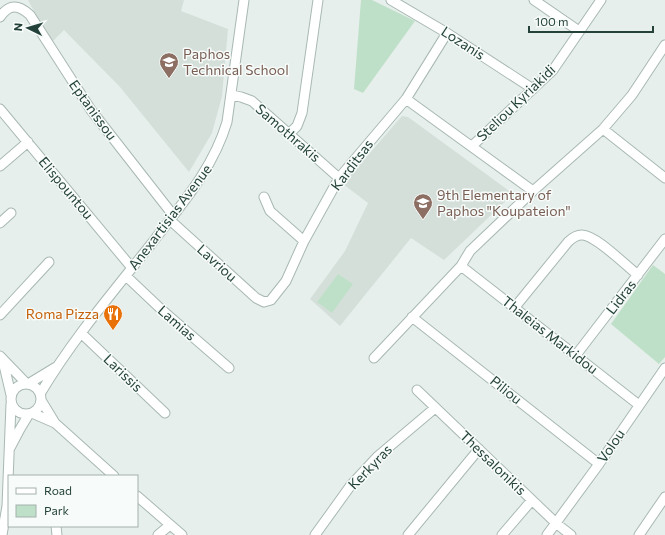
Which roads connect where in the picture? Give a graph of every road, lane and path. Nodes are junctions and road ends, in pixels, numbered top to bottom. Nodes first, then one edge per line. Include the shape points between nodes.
1 (244, 0) edge
2 (318, 0) edge
3 (391, 0) edge
4 (534, 0) edge
5 (601, 0) edge
6 (0, 17) edge
7 (579, 31) junction
8 (448, 33) junction
9 (665, 45) edge
10 (533, 89) junction
11 (232, 95) junction
12 (406, 98) junction
13 (0, 110) edge
14 (603, 129) junction
15 (290, 134) junction
16 (28, 142) junction
17 (472, 146) junction
18 (0, 166) edge
19 (339, 178) junction
20 (665, 178) edge
21 (533, 191) junction
22 (264, 197) dead end
23 (11, 213) dead end
24 (172, 217) junction
25 (0, 223) edge
26 (665, 239) edge
27 (304, 241) junction
28 (49, 262) dead end
29 (461, 266) junction
30 (132, 268) junction
31 (638, 275) junction
32 (126, 276) junction
33 (267, 302) joint
34 (515, 307) junction
35 (0, 315) edge
36 (412, 317) junction
37 (80, 332) junction
38 (576, 355) junction
39 (1, 358) edge
40 (374, 358) dead end
41 (57, 366) junction
42 (229, 368) dead end
43 (665, 368) edge
44 (28, 384) junction
45 (417, 390) dead end
46 (41, 397) junction
47 (11, 399) junction
48 (639, 405) junction
49 (435, 408) junction
50 (164, 413) dead end
51 (31, 414) junction
52 (55, 422) junction
53 (10, 449) junction
54 (479, 449) junction
55 (599, 464) junction
56 (113, 475) edge
57 (138, 497) edge
58 (665, 497) edge
59 (532, 500) junction
60 (557, 524) junction
61 (170, 525) junction
62 (2, 535) edge
63 (158, 535) edge
64 (182, 535) edge
65 (315, 535) edge
66 (408, 535) edge
67 (502, 535) edge
68 (547, 535) edge
69 (571, 535) edge
70 (640, 535) edge

1 - 11 street, Anexartisias Avenue
2 - 15 street via 302,114
3 - 8 street, Lozanis
4 - 7 street
5 - 7 street, Steliou Kyriakidi
6 - 24 street, Eptanissou via 7,8 14,6 30,14 91,110
7 - 10 street, Steliou Kyriakidi via 553,70
8 - 10 street, Lozanis
8 - 12 street, Karditsas
9 - 14 street via 632,95
10 - 17 street, Steliou Kyriakidi
11 - 15 street, Samothrakis via 252,101
11 - 24 street, Anexartisias Avenue via 222,140 202,176
12 - 17 street
12 - 19 street, Karditsas
13 - 16 street, Elispountou
14 - 20 street
14 - 21 street
15 - 19 street, Samothrakis
16 - 18 street
16 - 30 street, Elispountou
17 - 21 street
19 - 27 street, Karditsas
21 - 29 street via 470,251
22 - 27 street via 270,211
23 - 25 street
24 - 30 street, Anexartisias Avenue
24 - 33 street, Lavriou via 256,298
26 - 31 street, Lidras
27 - 33 street, Karditsas via 286,281 275,297
28 - 35 street
29 - 34 street, Thaleias Markidou
29 - 36 street
30 - 32 street, Anexartisias Avenue
31 - 34 street via 594,239 582,235 575,236
31 - 38 street, Lidras
32 - 37 street, Anexartisias Avenue
32 - 42 street, Lamias
34 - 38 street, Thaleias Markidou
36 - 40 street
36 - 55 street, Piliou
37 - 41 street, Anexartisias Avenue
37 - 50 street, Larissis
38 - 48 street, Thaleias Markidou
39 - 44 street
39 - 47 street
41 - 44 street, Anexartisias Avenue
41 - 46 street, Anexartisias Avenue
43 - 48 street, Volou
44 - 46 street via 37,388
44 - 47 street via 19,386
45 - 49 street, Thessalonikis
46 - 51 street via 38,408
46 - 52 street
47 - 51 street via 20,414
47 - 53 street
48 - 55 street, Volou
49 - 54 street, Thessalonikis
49 - 65 street, Kerkyras via 377,457 351,485
51 - 52 street
51 - 53 street
52 - 56 street
53 - 62 street via 7,506
54 - 59 street, Thessalonikis
54 - 66 street
55 - 60 street, Volou
57 - 61 street
58 - 70 street
59 - 60 street, Thessalonikis
59 - 67 street
60 - 68 street, Volou
60 - 69 street, Thessalonikis
61 - 63 street
61 - 64 street

